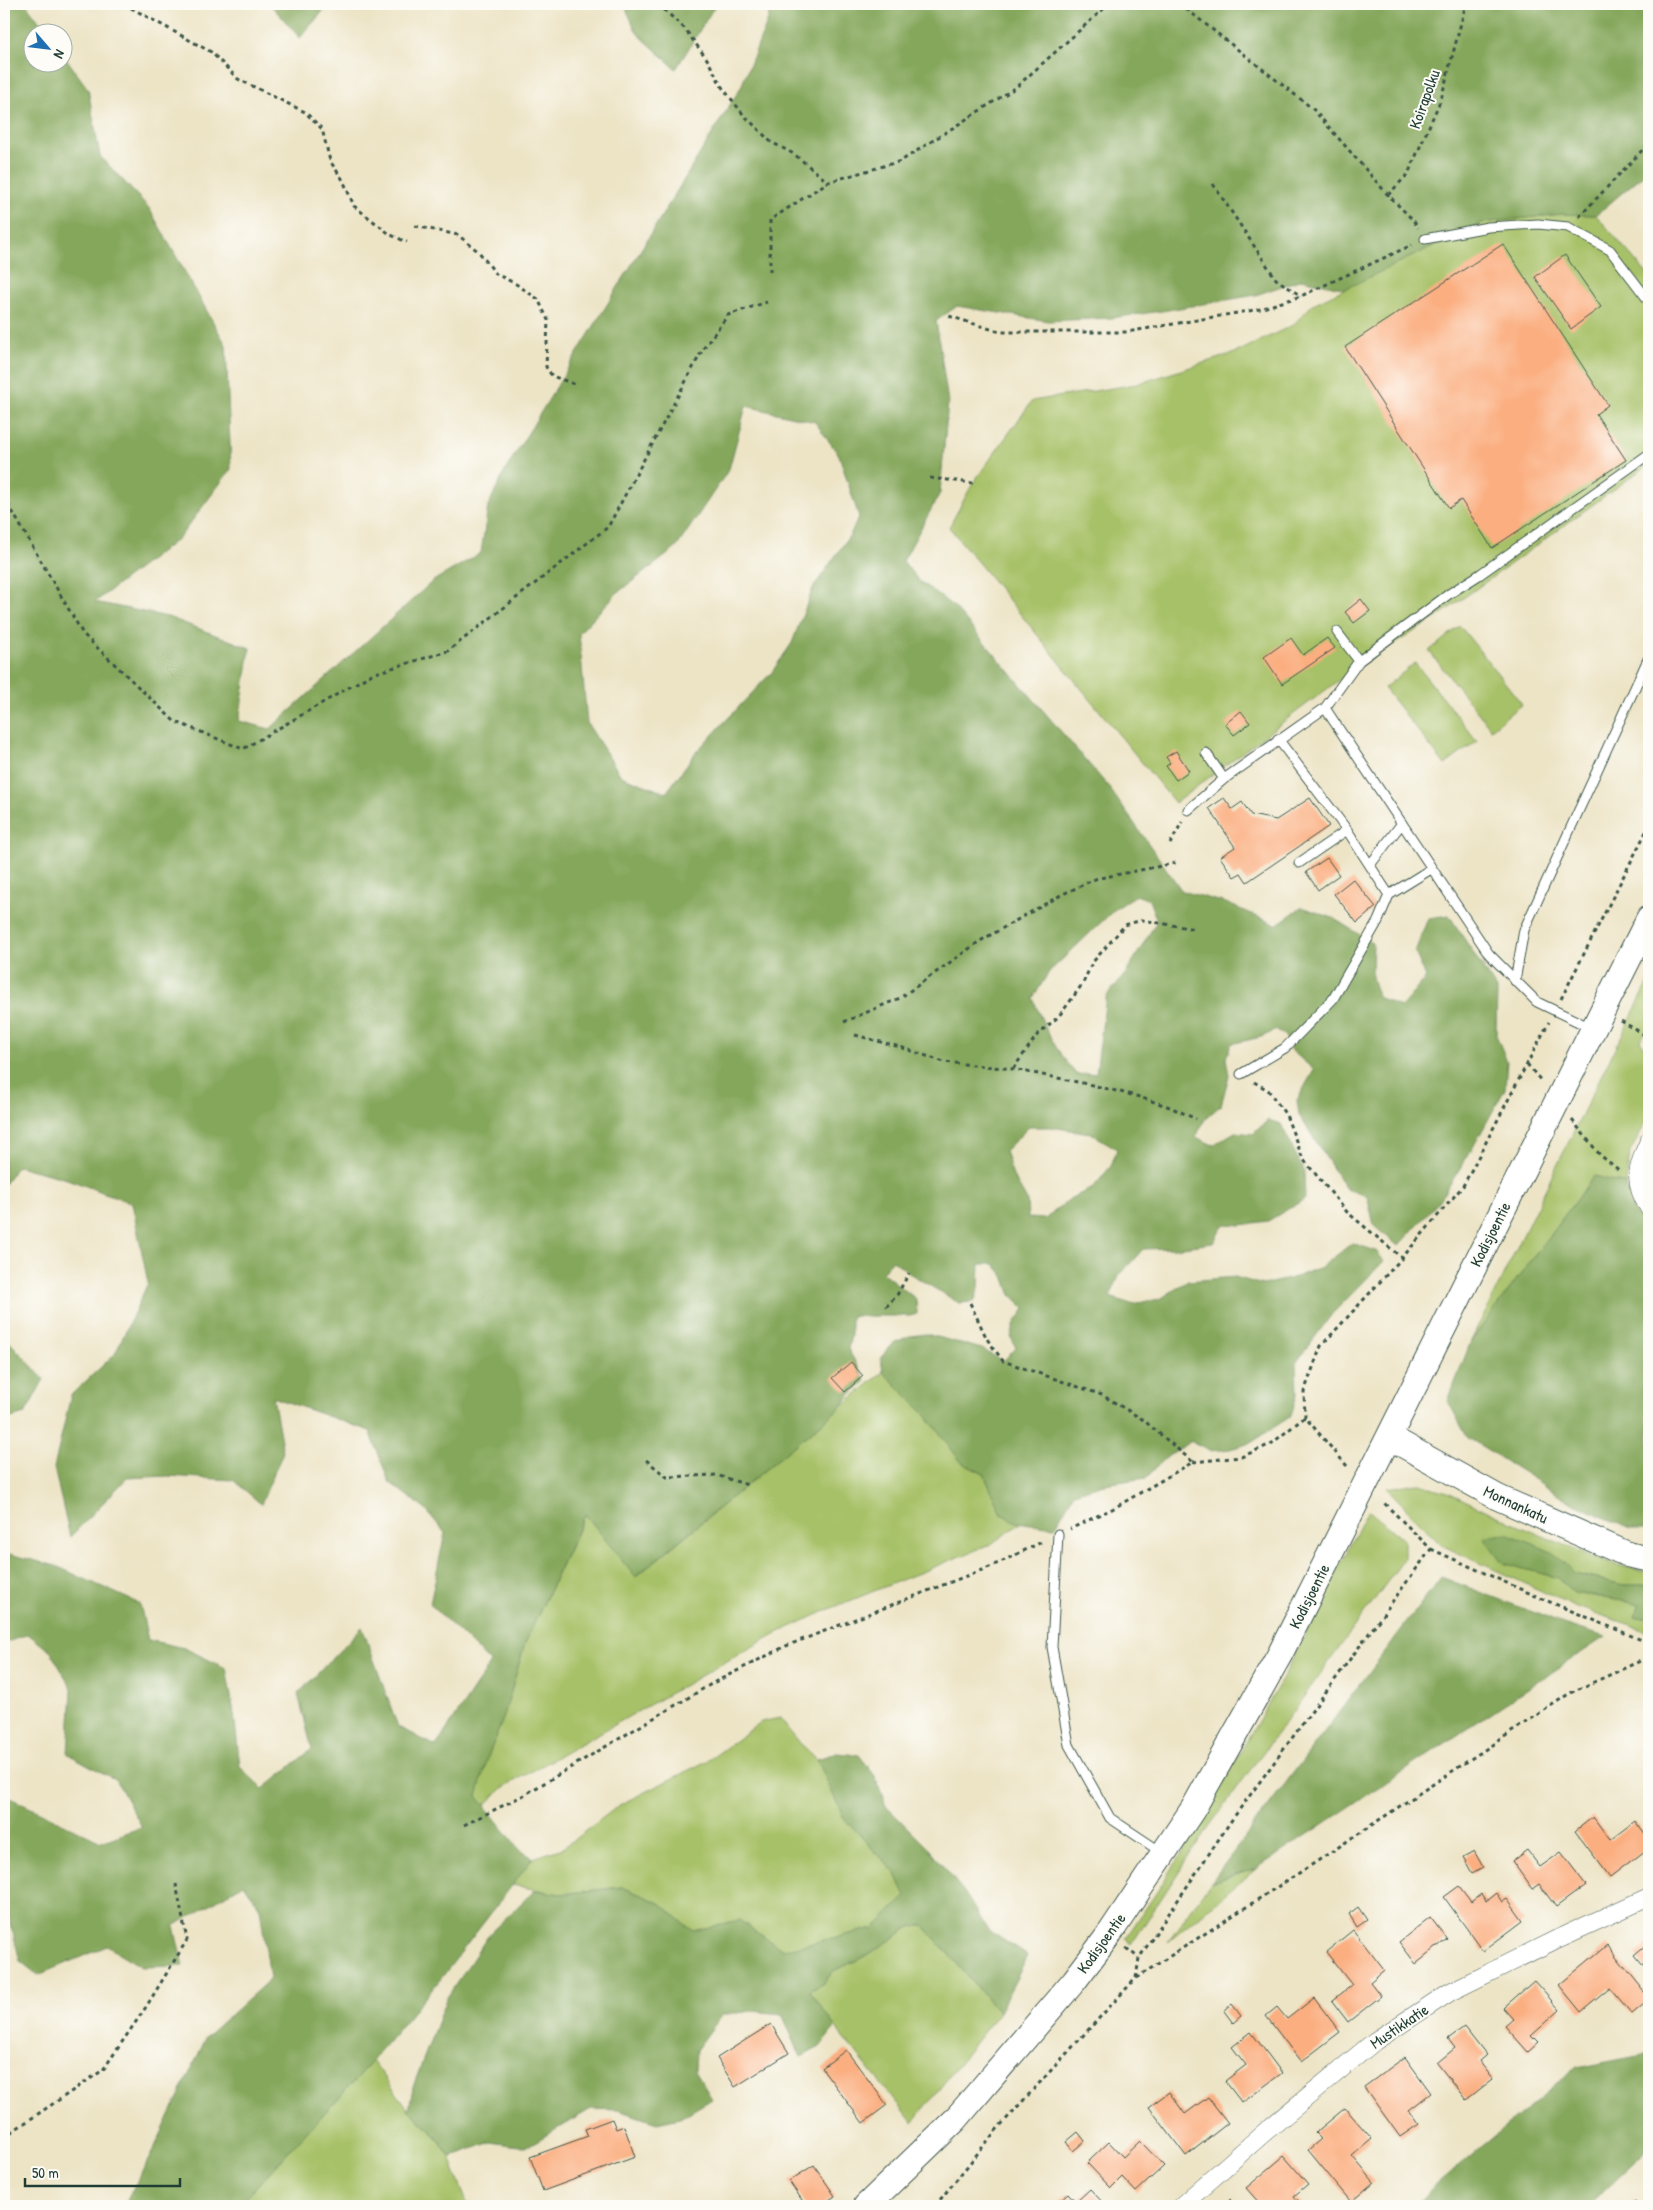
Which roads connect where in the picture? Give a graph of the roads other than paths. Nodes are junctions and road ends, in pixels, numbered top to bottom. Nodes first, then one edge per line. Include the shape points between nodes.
1 (1425, 238) road end
2 (1649, 301) edge
3 (1649, 454) edge
4 (1337, 632) dead end
5 (1649, 657) edge
6 (1359, 661) junction
7 (1324, 708) junction
8 (1278, 739) junction
9 (1206, 753) dead end
10 (1224, 778) junction
11 (1188, 810) road end
12 (1402, 823) junction
13 (1347, 830) junction
14 (1299, 863) dead end
15 (1370, 865) junction
16 (1431, 868) junction
17 (1389, 895) junction
18 (1649, 918) edge
19 (1515, 981) junction
20 (1598, 1019) junction
21 (1241, 1074) road end
22 (1649, 1141) edge
23 (1649, 1208) edge
24 (1389, 1437) junction
25 (1058, 1534) road end
26 (1649, 1559) edge
27 (1164, 1853) junction
28 (1649, 1898) edge
29 (866, 2206) edge
30 (1182, 2206) edge

1 - 2 lane via 1488,227 1538,224 1568,227 1610,250
3 - 6 lane
4 - 6 lane
5 - 19 lane via 1524,930
6 - 7 lane
7 - 8 lane
7 - 12 lane
8 - 10 lane
8 - 13 lane
9 - 10 lane
10 - 11 lane
12 - 15 lane
12 - 16 lane
13 - 14 lane
13 - 15 lane
15 - 17 lane
16 - 17 lane
16 - 19 lane via 1489,954
17 - 21 lane via 1334,999 1285,1048
18 - 20 street, Kodisjoentie
19 - 20 lane via 1538,1002 1556,1010
20 - 24 street, Kodisjoentie
22 - 23 street via 1639,1163 1638,1184
24 - 26 street, Monnankatu via 1497,1497 1629,1555
24 - 27 street, Kodisjoentie via 1280,1654 1193,1809
25 - 27 lane via 1052,1647 1069,1746 1110,1818
27 - 29 street, Kodisjoentie via 1108,1936 1032,2031 955,2120
28 - 30 street, Mustikkatie via 1450,1992 1375,2041

